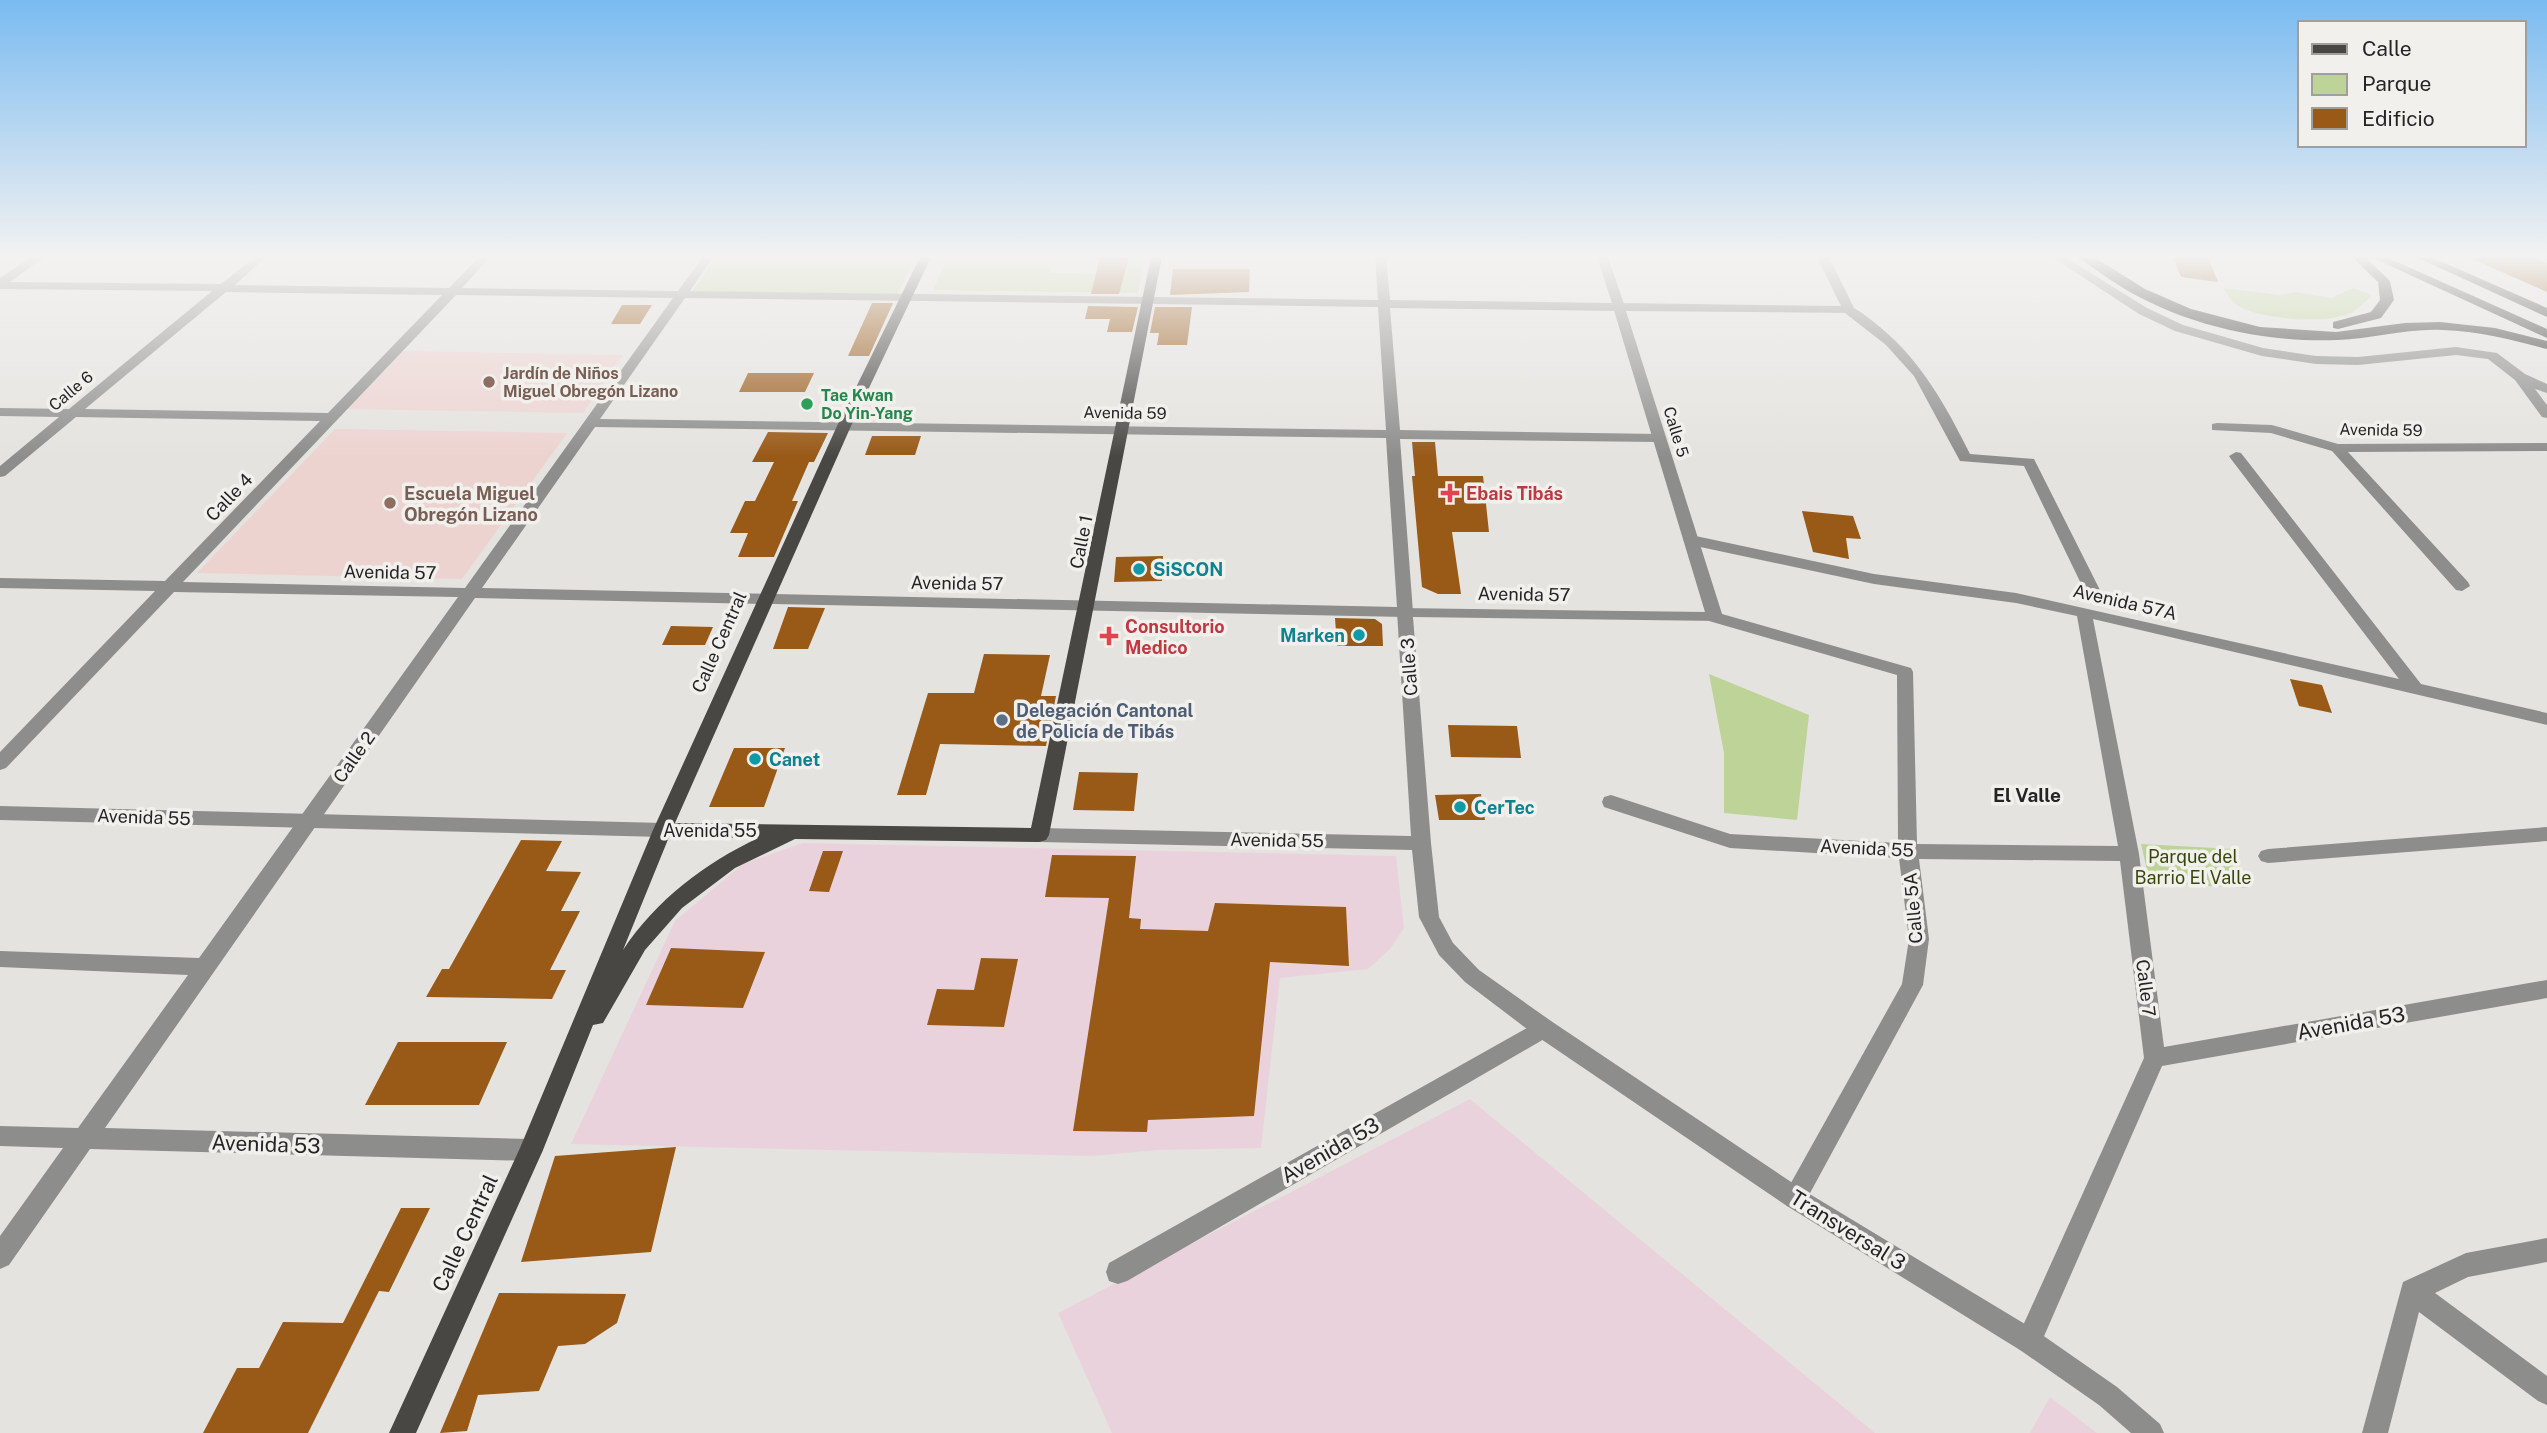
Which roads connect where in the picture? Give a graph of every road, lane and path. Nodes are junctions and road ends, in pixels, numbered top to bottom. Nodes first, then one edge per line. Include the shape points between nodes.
1 (180, 324) edge
2 (420, 324) edge
3 (661, 324) edge
4 (892, 324) edge
5 (1144, 324) edge
6 (1385, 324) edge
7 (1624, 324) edge
8 (1870, 324) edge
9 (2170, 324) edge
10 (2234, 324) edge
11 (2286, 324) edge
12 (2334, 324) edge
13 (2525, 324) edge
14 (2547, 334) edge
15 (2547, 345) edge
16 (2520, 377) junction
17 (2547, 389) edge
18 (0, 412) edge
19 (72, 413) junction
20 (2547, 414) edge
21 (331, 417) junction
22 (590, 423) junction
23 (844, 426) junction
24 (2217, 427) dead end
25 (1123, 430) junction
26 (1393, 435) junction
27 (1660, 438) junction
28 (2547, 447) edge
29 (2337, 448) junction
30 (2236, 456) dead end
31 (0, 473) edge
32 (1691, 540) junction
33 (0, 583) edge
34 (2462, 586) dead end
35 (169, 587) junction
36 (470, 593) junction
37 (2096, 598) dead end
38 (765, 599) junction
39 (1088, 605) junction
40 (1405, 611) junction
41 (2084, 612) junction
42 (1715, 617) junction
43 (1905, 672) joint
44 (2417, 691) junction
45 (2547, 719) edge
46 (0, 763) edge
47 (1611, 802) dead end
48 (0, 813) edge
49 (309, 821) junction
50 (662, 830) junction
51 (798, 831) junction
52 (2547, 834) edge
53 (1039, 835) junction
54 (1421, 843) junction
55 (1908, 851) junction
56 (2129, 854) junction
57 (2268, 856) dead end
58 (0, 959) edge
59 (205, 967) junction
60 (2547, 989) edge
61 (1543, 1028) junction
62 (573, 1053) junction
63 (2155, 1058) junction
64 (0, 1136) edge
65 (84, 1138) junction
66 (531, 1150) junction
67 (1795, 1198) junction
68 (2547, 1250) edge
69 (0, 1257) edge
70 (1118, 1272) dead end
71 (2412, 1290) junction
72 (2029, 1341) junction
73 (2547, 1392) edge
74 (402, 1433) edge
75 (2151, 1433) edge
76 (2375, 1433) edge

1 - 19 street, Calle 6
2 - 21 street, Calle 4
3 - 22 street, Calle 2
4 - 23 main road, Calle Central
5 - 25 main road, Calle 1
6 - 26 street, Calle 3
7 - 27 street, Calle 5
8 - 37 street via 1907,356 1929,385 1965,458 2029,462
9 - 16 street via 2224,343 2316,360 2475,352 2503,362
10 - 15 highway via 2274,333 2333,336 2444,327 2494,332
11 - 12 highway
13 - 14 highway
16 - 17 street
16 - 20 street
18 - 19 street
19 - 21 street
19 - 31 street, Calle 6
21 - 35 street, Calle 4
22 - 23 street, Avenida 59
22 - 36 street, Calle 2
23 - 25 street, Avenida 59
23 - 38 main road, Calle Central
24 - 29 street, Avenida 59 via 2272,429
25 - 26 street, Avenida 59
25 - 39 main road, Calle 1
26 - 27 street, Avenida 59
26 - 40 street, Calle 3
27 - 32 street, Calle 5
28 - 29 street, Avenida 59
29 - 34 street
30 - 44 street
32 - 41 street, Avenida 57A via 1874,579
32 - 42 street, Calle 5
33 - 35 street, Avenida 57
35 - 36 street, Avenida 57
35 - 46 street, Calle 4
36 - 38 street, Avenida 57
36 - 49 street, Calle 2
38 - 39 street, Avenida 57
38 - 50 main road, Calle Central
39 - 40 street, Avenida 57
39 - 53 main road, Calle 1
40 - 42 street, Avenida 57
40 - 54 street, Calle 3
41 - 44 street, Avenida 57A
41 - 56 street, Calle 7
42 - 43 street, Avenida 57
43 - 55 street, Calle 5A
44 - 45 street, Avenida 57A
47 - 55 street, Avenida 55 via 1730,841
48 - 49 street, Avenida 55
49 - 50 street, Avenida 55
49 - 59 street, Calle 2
50 - 51 main road, Avenida 55
50 - 62 main road, Calle Central
51 - 53 main road, Avenida 55
51 - 62 main road, Calle Central via 756,846 715,870 678,900 645,935
52 - 57 street
53 - 54 street, Avenida 55
54 - 61 street, Calle 3 via 1429,917 1446,949 1472,976
55 - 56 street, Avenida 55
55 - 67 street, Calle 5A via 1919,939 1912,985
56 - 63 street, Calle 7
58 - 59 street
59 - 65 street, Calle 2
60 - 63 street, Avenida 53
61 - 67 street, Transversal 3
61 - 70 street, Avenida 53
62 - 66 main road, Calle Central
63 - 72 street
64 - 65 street, Avenida 53
65 - 66 street, Avenida 53
65 - 69 street, Calle 2
66 - 74 main road, Calle Central
67 - 72 street, Transversal 3
68 - 71 street via 2466,1265
71 - 73 street
71 - 76 street
72 - 75 street, Transversal 3 via 2108,1396

